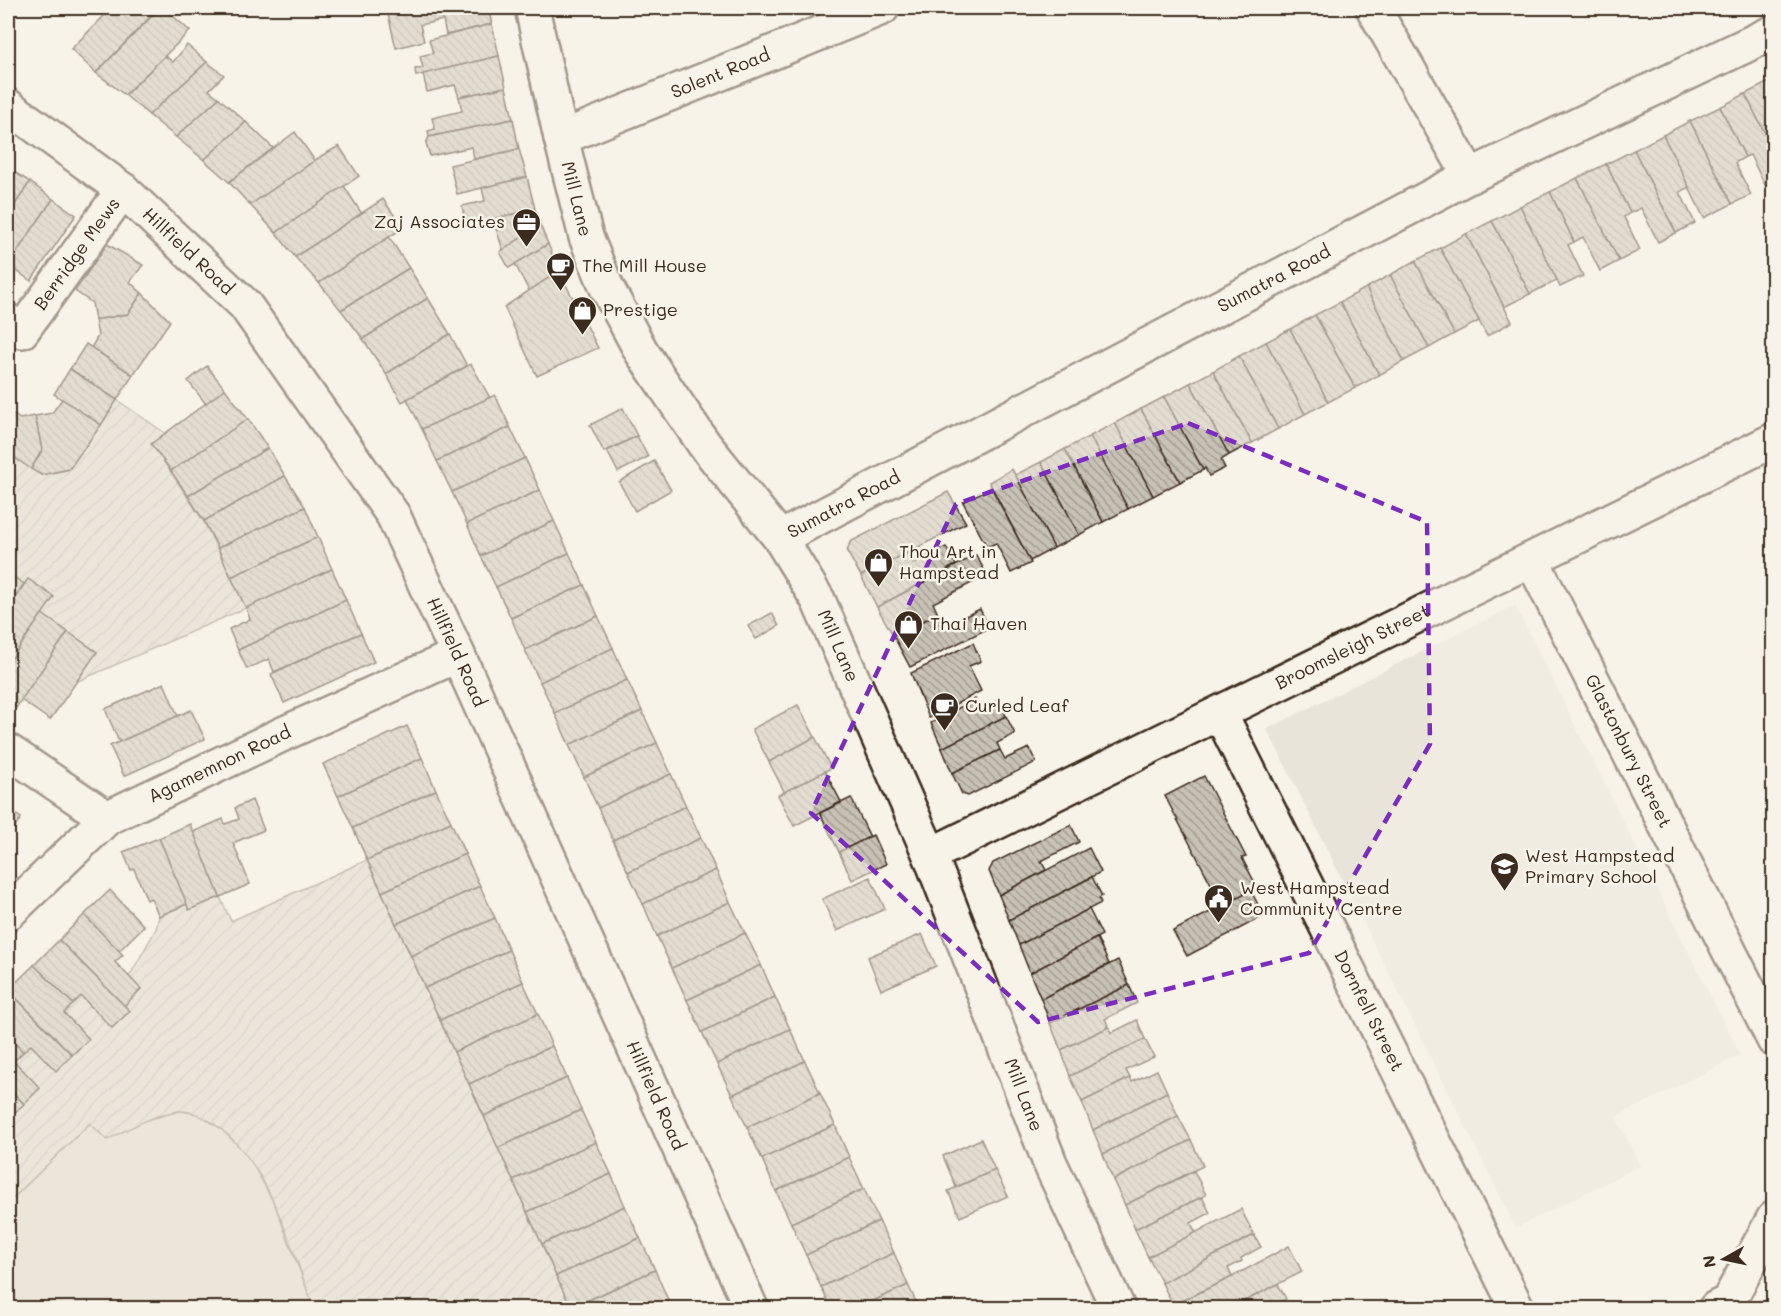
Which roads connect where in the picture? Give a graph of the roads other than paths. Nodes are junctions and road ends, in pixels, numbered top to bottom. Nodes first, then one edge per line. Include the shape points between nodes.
1 (532, 8) edge
2 (882, 8) edge
3 (1373, 8) edge
4 (1773, 32) edge
5 (8, 106) edge
6 (561, 138) junction
7 (1470, 176) junction
8 (123, 190) junction
9 (8, 321) edge
10 (1773, 440) edge
11 (780, 538) junction
12 (1532, 560) junction
13 (458, 655) junction
14 (1220, 713) junction
15 (8, 751) edge
16 (107, 818) junction
17 (930, 855) junction
18 (8, 913) edge
19 (1773, 1040) edge
20 (1773, 1218) edge
21 (751, 1308) edge
22 (1118, 1308) edge
23 (1517, 1308) edge
24 (1716, 1308) edge

1 - 6 street, Mill Lane
2 - 6 street, Solent Road
3 - 7 street
4 - 7 street, Sumatra Road
5 - 8 street, Hillfield Road
6 - 11 street, Mill Lane via 586,237 607,288 641,351 704,444
7 - 11 street, Sumatra Road
8 - 9 street, Berridge Mews via 22,331
8 - 13 street, Hillfield Road via 245,305 393,515
10 - 12 street, Broomsleigh Street
11 - 17 street, Mill Lane via 818,600
12 - 14 street, Broomsleigh Street
12 - 19 street, Glastonbury Street
13 - 16 street, Agamemnon Road
13 - 21 street, Hillfield Road
14 - 17 street, Broomsleigh Street
14 - 23 street, Dornfell Street
15 - 16 street
16 - 18 street, Agamemnon Road
17 - 22 street, Mill Lane via 1050,1163
20 - 24 street via 1728,1302

